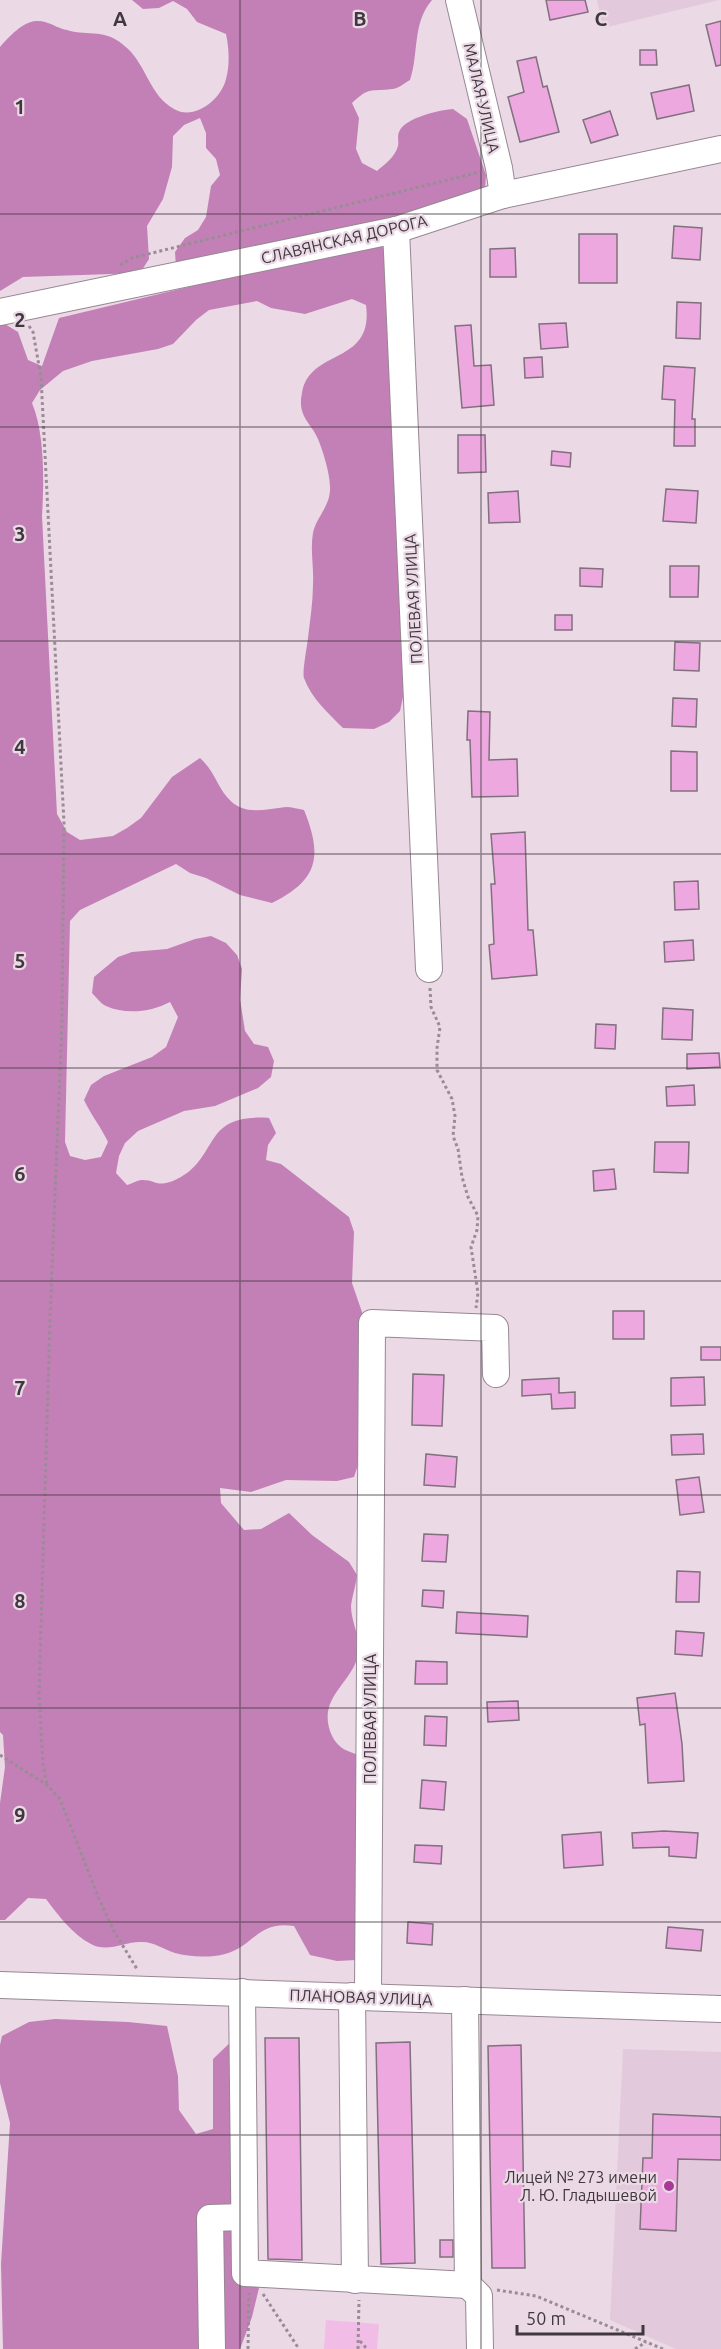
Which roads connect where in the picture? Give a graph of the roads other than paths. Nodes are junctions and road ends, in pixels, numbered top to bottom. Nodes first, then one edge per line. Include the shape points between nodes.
1 (459, 0) edge
2 (721, 149) edge
3 (503, 195) junction
4 (396, 230) junction
5 (9, 311) edge
6 (429, 969) road end
7 (496, 1374) dead end
8 (0, 1985) edge
9 (242, 1992) junction
10 (360, 1996) junction
11 (465, 2000) junction
12 (721, 2009) edge
13 (244, 2217) junction
14 (357, 2280) junction
15 (468, 2285) junction
16 (212, 2349) edge
17 (480, 2349) edge

1 - 3 street, МАЛАЯ УЛИЦА
2 - 3 street, СЛАВЯНСКАЯ ДОРОГА
3 - 4 street, СЛАВЯНСКАЯ ДОРОГА
4 - 5 street, СЛАВЯНСКАЯ ДОРОГА
4 - 6 street, ПОЛЕВАЯ УЛИЦА
7 - 10 street, ПОЛЕВАЯ УЛИЦА via 495,1328 372,1323
8 - 9 street, ПЛАНОВАЯ УЛИЦА
9 - 10 street, ПЛАНОВАЯ УЛИЦА
9 - 13 street
10 - 11 street, ПЛАНОВАЯ УЛИЦА
10 - 14 street, ПОЛЕВАЯ УЛИЦА
11 - 12 street, ПЛАНОВАЯ УЛИЦА
11 - 15 street
13 - 14 street via 245,2273
13 - 16 street via 210,2218
14 - 15 street
15 - 17 street via 479,2296

